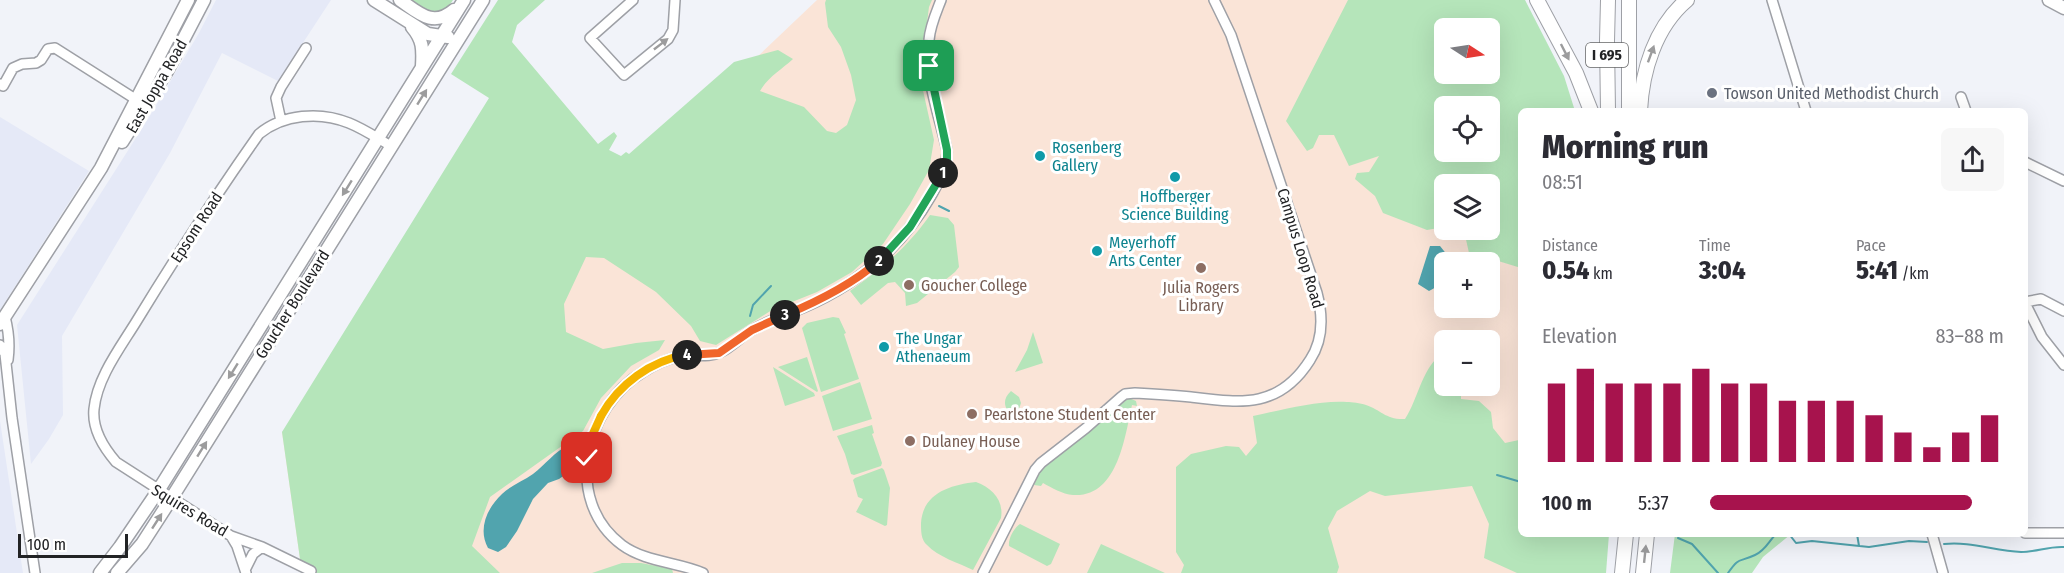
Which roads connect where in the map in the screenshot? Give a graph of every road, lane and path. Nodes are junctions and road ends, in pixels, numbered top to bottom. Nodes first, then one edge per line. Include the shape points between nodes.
1 (188, 0) edge
2 (204, 0) edge
3 (374, 0) edge
4 (400, 0) edge
5 (483, 0) edge
6 (633, 0) edge
7 (675, 0) edge
8 (941, 0) edge
9 (1214, 0) edge
10 (1537, 0) edge
11 (1608, 0) edge
12 (1629, 0) edge
13 (1686, 0) edge
14 (2049, 0) edge
15 (463, 2) edge
16 (1772, 2) edge
17 (2064, 8) edge
18 (404, 18) junction
19 (463, 32) junction
20 (441, 37) junction
21 (306, 48) dead end
22 (422, 67) junction
23 (0, 84) edge
24 (1961, 97) dead end
25 (141, 102) junction
26 (1590, 108) edge
27 (1608, 108) edge
28 (1629, 108) edge
29 (1640, 108) edge
30 (1805, 108) edge
31 (1965, 108) edge
32 (281, 120) junction
33 (378, 138) junction
34 (391, 146) junction
35 (2028, 163) edge
36 (2064, 181) edge
37 (2028, 301) edge
38 (2028, 308) edge
39 (2064, 311) edge
40 (3, 321) edge
41 (0, 345) edge
42 (2064, 364) edge
43 (6, 368) junction
44 (0, 377) edge
45 (9, 389) junction
46 (93, 420) joint
47 (158, 491) junction
48 (171, 499) junction
49 (2028, 533) edge
50 (2064, 533) edge
51 (231, 536) junction
52 (1626, 537) edge
53 (1647, 537) edge
54 (1933, 537) edge
55 (262, 547) junction
56 (246, 571) edge
57 (311, 572) dead end
58 (35, 573) edge
59 (100, 573) edge
60 (117, 573) edge
61 (703, 573) edge
62 (983, 573) edge
63 (1622, 573) edge
64 (1643, 573) edge
65 (1943, 573) edge

1 - 25 main road, East Joppa Road
2 - 25 main road, East Joppa Road via 167,71
3 - 18 main road
4 - 15 main road via 435,20
5 - 19 main road, Goucher Boulevard
6 -> 7 street via 590,38 624,75 668,39 673,30
8 - 61 street via 930,31 928,57 947,160 910,227 878,262 834,293 752,330 719,353 680,356 641,373 615,395 595,429 587,458 587,479 605,527 631,551
9 - 62 street, Campus Loop Road via 1231,35 1317,293 1322,319 1313,356 1296,378 1270,396 1255,400 1135,393 1120,397 1035,470
10 -> 26 highway
11 - 27 highway, I 695
12 - 28 highway, I 695
29 -> 13 highway via 1648,60 1655,43
14 - 17 main road
15 - 20 main road, Goucher Boulevard
16 - 30 street
18 - 20 main road via 428,34
18 - 22 main road via 421,38
19 - 20 main road
34 -> 19 main road, Goucher Boulevard
20 - 22 main road, Goucher Boulevard
21 - 32 street via 276,98
22 - 33 main road, Goucher Boulevard
23 - 25 street via 3,86 17,65 36,63 48,49 55,48
24 - 31 street
25 - 40 main road, East Joppa Road via 126,138 101,168
32 - 33 street via 326,117 348,122
32 - 46 street, Epsom Road via 259,134 172,262 106,373
33 - 34 street
33 -> 47 main road, Goucher Boulevard
48 -> 34 main road, Goucher Boulevard
35 - 36 street
37 - 39 street via 2041,299
38 - 42 street via 2042,337
40 - 43 street via 9,331
41 - 43 street
43 - 45 street
44 - 45 street
45 - 58 street
46 - 47 street, Squires Road via 105,450
47 - 48 street, Squires Road
47 - 59 main road, Goucher Boulevard
48 - 51 street, Squires Road
60 -> 48 main road, Goucher Boulevard via 142,544
49 - 50 street
51 - 55 street, Squires Road
51 - 56 street
52 - 63 highway
64 -> 53 highway
54 - 65 street
55 - 56 street
55 - 57 street, Squires Road

